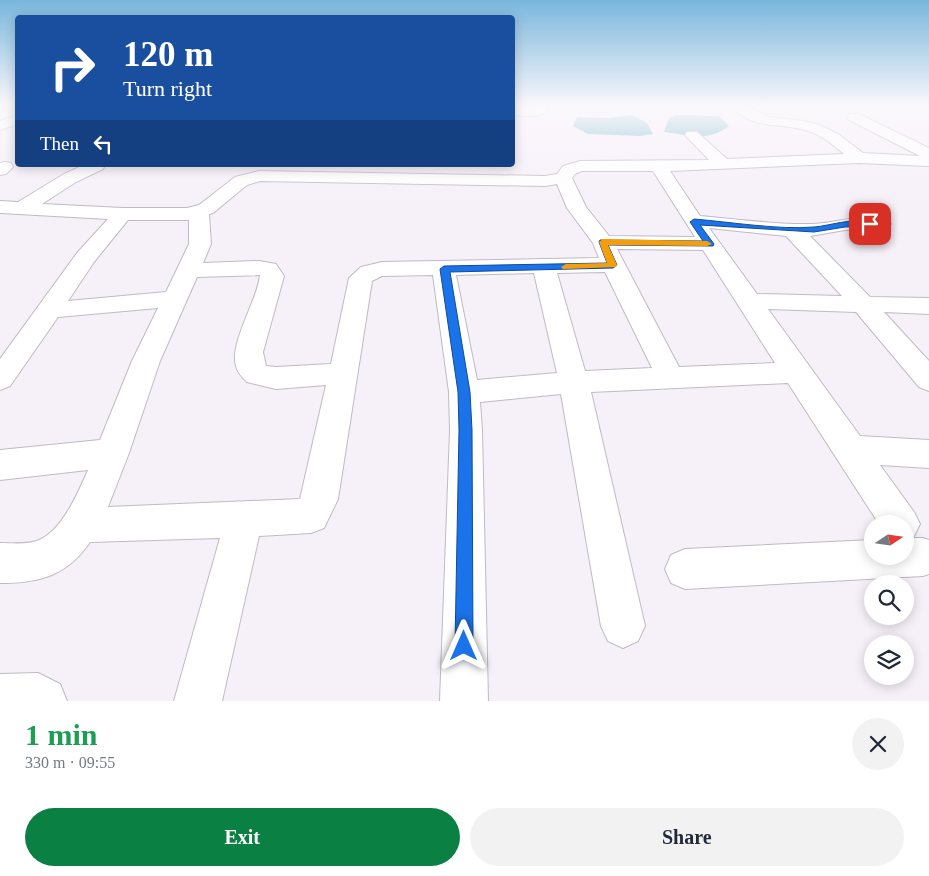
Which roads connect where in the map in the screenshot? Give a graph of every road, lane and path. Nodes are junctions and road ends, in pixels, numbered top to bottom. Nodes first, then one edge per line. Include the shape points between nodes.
1 (696, 139) edge
2 (833, 139) edge
3 (898, 139) edge
4 (929, 154) edge
5 (859, 158) junction
6 (929, 161) edge
7 (723, 164) junction
8 (660, 166) junction
9 (94, 167) edge
10 (321, 170) edge
11 (252, 171) edge
12 (354, 171) edge
13 (563, 178) junction
14 (0, 207) edge
15 (22, 208) junction
16 (199, 213) junction
17 (123, 214) junction
18 (694, 222) junction
19 (881, 224) dead end
20 (792, 230) junction
21 (710, 244) junction
22 (608, 254) junction
23 (544, 267) junction
24 (444, 269) junction
25 (190, 270) junction
26 (175, 299) junction
27 (749, 301) junction
28 (862, 304) junction
29 (929, 306) edge
30 (50, 310) junction
31 (797, 372) junction
32 (344, 373) junction
33 (670, 376) junction
34 (0, 378) edge
35 (929, 380) edge
36 (574, 382) junction
37 (464, 392) junction
38 (850, 449) junction
39 (112, 453) junction
40 (929, 454) edge
41 (0, 465) edge
42 (895, 515) edge
43 (244, 520) junction
44 (80, 525) junction
45 (919, 551) edge
46 (0, 563) edge
47 (685, 569) dead end
48 (623, 626) dead end
49 (0, 698) edge
50 (43, 701) edge
51 (198, 701) edge
52 (464, 701) edge

1 - 7 street
2 - 5 street
3 - 4 street
5 - 6 street
5 - 7 street
7 - 8 street
8 - 13 street via 580,166 568,170
8 - 18 street
9 - 15 street
10 - 11 street via 272,175
10 - 12 street
11 - 16 street
12 - 13 street via 545,181
13 - 22 street via 577,208
14 - 15 street
15 - 17 street
16 - 17 street
16 - 25 street via 200,244
17 - 30 street via 85,258
18 - 20 street
18 - 21 street
19 - 20 street
20 - 28 street
21 - 22 street
21 - 27 street
22 - 23 street
22 - 33 street
23 - 24 street
23 - 36 street
24 - 32 street via 382,269 361,278
24 - 37 street
25 - 26 street
25 - 32 street via 268,269 272,276 249,352 250,366 257,375 276,378
26 - 30 street
26 - 39 street via 146,361
27 - 28 street
27 - 31 street
28 - 29 street
28 - 35 street
30 - 34 street
31 - 33 street
31 - 38 street
32 - 43 street via 320,499 311,516
33 - 36 street
36 - 37 street
36 - 48 street
37 - 52 street
38 - 40 street
38 - 42 street
39 - 41 street
39 - 44 street
43 - 44 street
43 - 51 street
44 - 46 street via 64,548 45,558
45 - 47 street
49 - 50 street via 38,697

